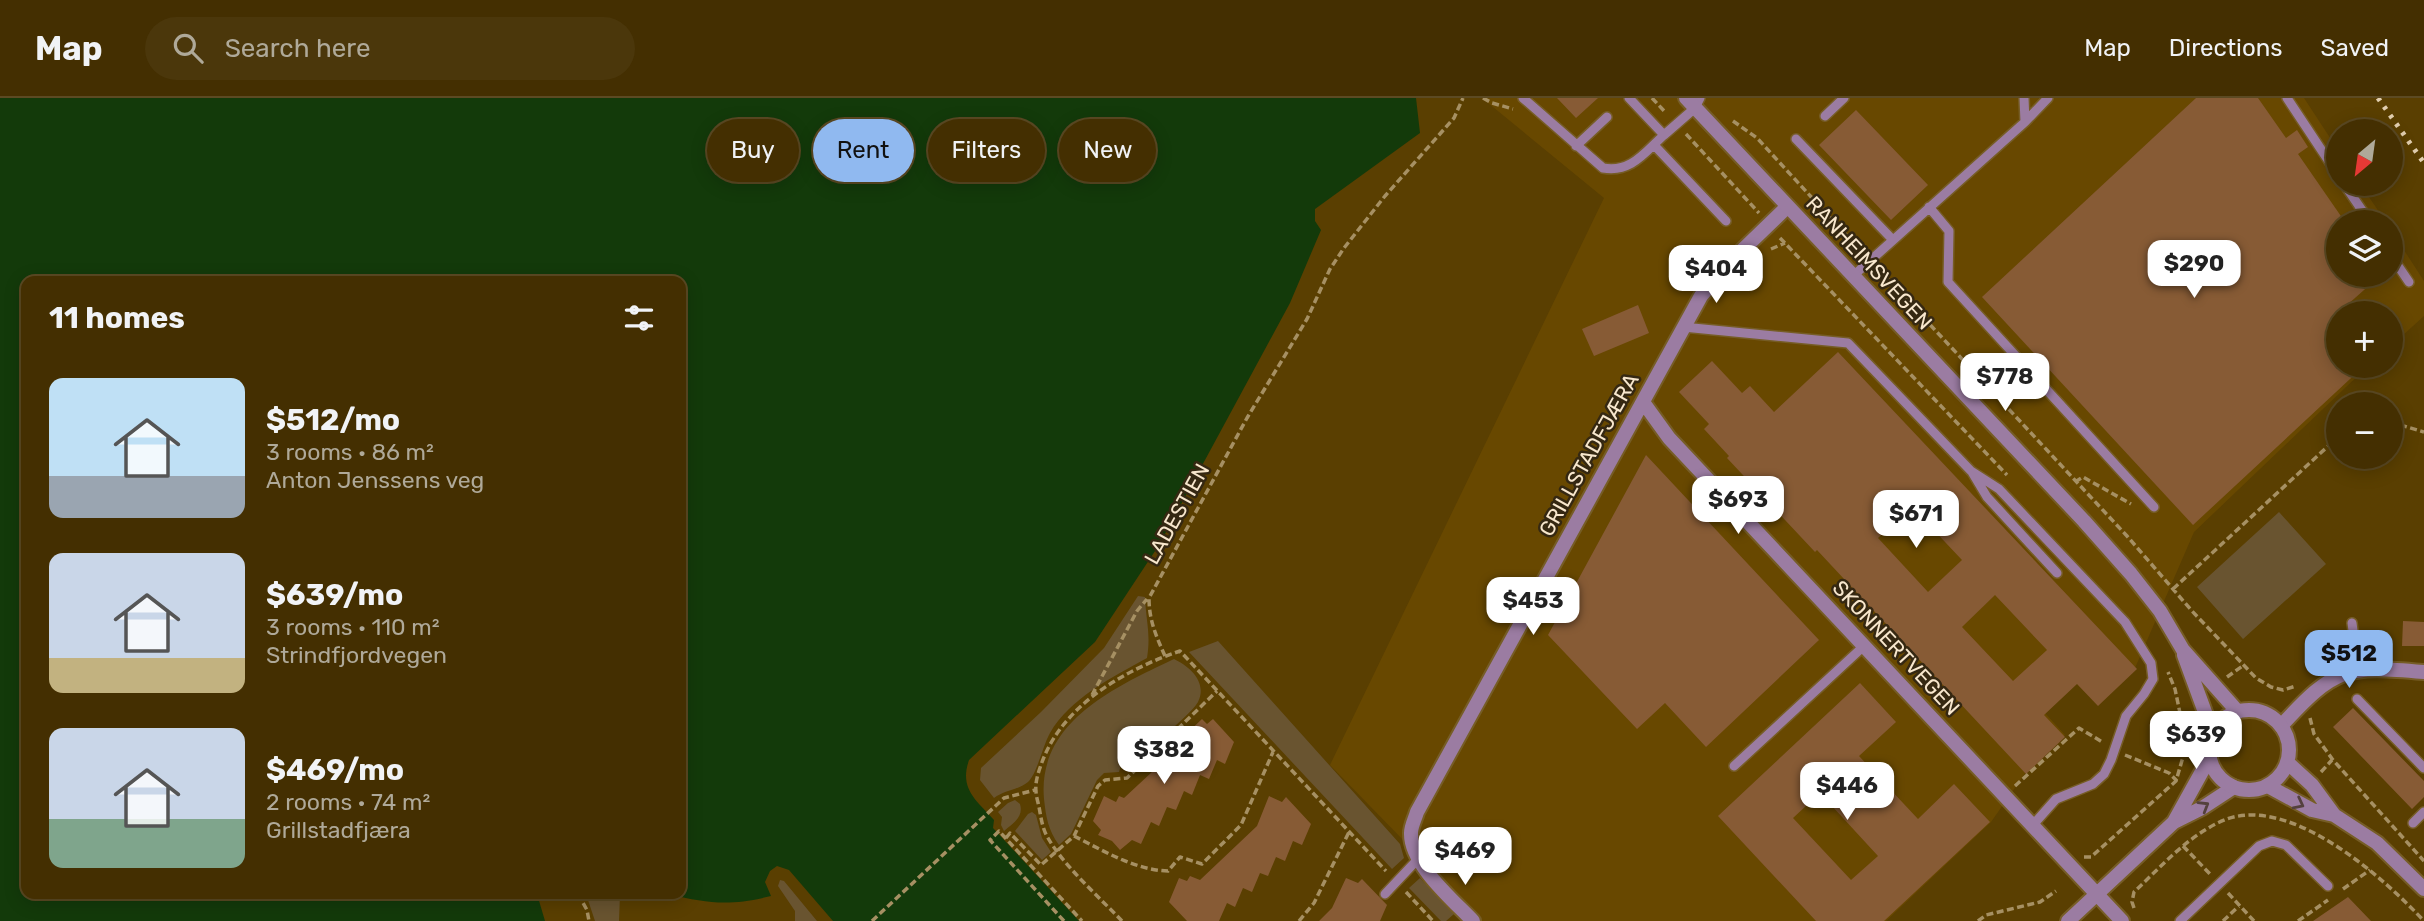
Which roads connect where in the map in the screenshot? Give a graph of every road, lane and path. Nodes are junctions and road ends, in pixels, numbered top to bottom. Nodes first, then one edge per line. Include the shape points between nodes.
1 (1463, 98) edge
2 (1483, 98) edge
3 (1522, 98) edge
4 (1629, 98) edge
5 (1652, 98) edge
6 (1843, 98) edge
7 (2024, 98) edge
8 (2048, 98) edge
9 (2287, 98) edge
10 (1694, 101) edge
11 (1535, 111) junction
12 (1727, 116) dead end
13 (1825, 116) dead end
14 (1607, 117) dead end
15 (2025, 122) junction
16 (1677, 124) junction
17 (1664, 135) junction
18 (1796, 139) dead end
19 (1654, 145) junction
20 (1576, 146) junction
21 (2326, 157) edge
22 (1787, 207) junction
23 (1929, 207) junction
24 (1755, 208) dead end
25 (1726, 221) dead end
26 (1892, 239) junction
27 (1785, 243) dead end
28 (1765, 250) dead end
29 (1869, 260) junction
30 (2403, 273) edge
31 (1853, 276) junction
32 (2409, 282) dead end
33 (1683, 327) junction
34 (1643, 402) junction
35 (2403, 426) edge
36 (2424, 432) edge
37 (2326, 448) edge
38 (1971, 471) junction
39 (2075, 482) junction
40 (2154, 507) joint
41 (2057, 573) dead end
42 (2173, 589) junction
43 (1149, 598) junction
44 (2352, 623) dead end
45 (1865, 645) junction
46 (2183, 650) junction
47 (1165, 656) junction
48 (2358, 669) junction
49 (2424, 673) edge
50 (2296, 686) dead end
51 (1217, 691) junction
52 (1090, 698) junction
53 (2357, 699) dead end
54 (2312, 711) dead end
55 (2238, 712) junction
56 (2281, 726) junction
57 (2078, 728) dead end
58 (2213, 734) junction
59 (1273, 752) junction
60 (2210, 757) junction
61 (2333, 760) junction
62 (2288, 763) junction
63 (1734, 766) dead end
64 (2424, 768) edge
65 (2318, 775) dead end
66 (2176, 781) dead end
67 (2015, 786) dead end
68 (2268, 786) junction
69 (2234, 787) junction
70 (1035, 790) junction
71 (2424, 812) edge
72 (2334, 815) junction
73 (2174, 822) junction
74 (2413, 823) dead end
75 (2034, 825) junction
76 (1349, 832) junction
77 (1074, 836) junction
78 (1006, 838) junction
79 (1057, 851) junction
80 (2079, 853) dead end
81 (1418, 859) junction
82 (2424, 861) edge
83 (1396, 882) junction
84 (2328, 886) dead end
85 (2424, 889) edge
86 (2056, 891) dead end
87 (1385, 894) dead end
88 (2096, 894) junction
89 (581, 899) edge
90 (2239, 905) dead end
91 (2137, 914) dead end
92 (1430, 920) edge
93 (1469, 920) edge
94 (589, 921) edge
95 (872, 921) edge
96 (1064, 921) edge
97 (1082, 921) edge
98 (1122, 921) edge
99 (1299, 921) edge
100 (1978, 921) edge
101 (2068, 921) edge
102 (2122, 921) edge
103 (2179, 921) edge
104 (2223, 921) edge
105 (2424, 921) edge

1 - 43 path, LADESTIEN via 1454,118 1344,248
2 - 11 path
3 - 11 lane
4 - 17 lane
5 - 16 path
6 - 13 lane
7 - 15 lane
8 - 15 lane
9 - 21 lane
10 - 16 lane
10 - 22 street, RANHEIMSVEGEN
11 - 20 lane
12 - 29 path via 1757,138
14 - 20 lane
15 - 23 lane
16 - 17 lane
16 - 24 path
17 - 19 lane
18 - 26 lane
19 - 20 lane via 1628,167 1615,170 1603,168
19 - 25 lane
22 - 31 street, RANHEIMSVEGEN
22 - 33 street, GRILLSTADFJÆRA via 1721,272
23 - 26 lane
23 - 40 lane via 1949,231 1948,282
26 - 29 lane
27 - 28 path
29 - 31 lane
29 - 39 path
30 - 32 lane
31 - 46 street, RANHEIMSVEGEN via 2123,565 2160,611
33 - 34 street, GRILLSTADFJÆRA
33 - 38 lane via 1848,343
34 - 45 street, SKONNERTVEGEN via 1669,438
34 - 81 street, GRILLSTADFJÆRA via 1417,812 1410,835
35 - 36 path
37 - 42 path
38 - 41 lane via 1987,497
38 - 75 lane via 1999,489 2098,593 2125,622 2151,663 2153,679 2126,716 2104,774 2094,784 2056,799
39 - 40 path via 2083,477 2143,511
39 - 42 path
42 - 50 path via 2256,678 2283,690
43 - 47 path via 1153,630
43 - 52 path, LADESTIEN via 1137,611
44 - 48 lane
45 - 63 lane
45 - 75 street, SKONNERTVEGEN
46 - 55 street, RANHEIMSVEGEN
46 - 58 street, RANHEIMSVEGEN
47 - 51 path via 1180,651
47 - 52 path
48 - 49 street
48 - 56 street via 2317,688
51 - 59 path
51 - 77 path via 1126,778 1105,780 1098,786
52 - 70 path via 1069,717 1046,750
53 - 64 lane
54 - 61 path via 2314,734
55 - 56 street via 2262,712
55 - 58 street via 2223,720
56 - 62 street via 2289,744
57 - 67 path
58 - 60 street
59 - 76 path
59 - 77 path via 1241,825 1202,864 1180,857 1168,871 1152,871
60 - 69 street via 2218,775
60 - 73 street
61 - 65 path
61 - 82 path
62 - 68 street
62 - 72 street
66 - 80 path via 2091,857
68 - 69 street
68 -> 72 street via 2312,810
73 -> 69 street
70 - 79 path via 1046,835
70 - 95 path via 1004,798
71 - 74 lane
72 - 85 street via 2377,843
73 - 88 street
75 - 88 street, SKONNERTVEGEN
76 - 83 path
76 - 99 path via 1314,903
77 - 79 path
78 - 79 path via 1010,833 1041,865
78 - 96 path via 999,831 990,840
78 - 97 path
79 - 98 path
81 - 83 lane
81 - 93 street
83 - 87 lane
83 - 92 path
84 - 103 lane via 2286,845 2272,841 2259,846
86 - 100 path via 2040,902
88 - 101 street
88 - 102 street, SKONNERTVEGEN
89 - 94 path
90 - 104 path
91 - 105 path via 2134,892 2187,843 2217,823 2254,815 2289,821 2336,846 2379,877

